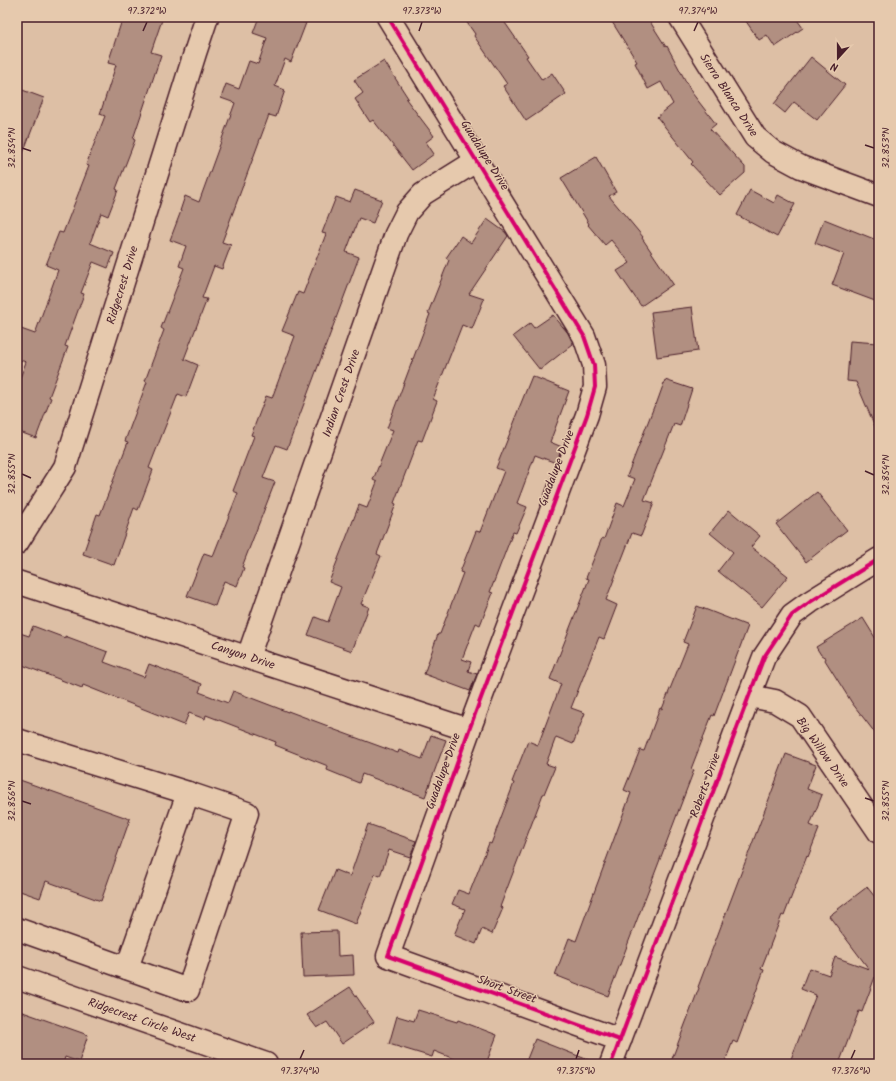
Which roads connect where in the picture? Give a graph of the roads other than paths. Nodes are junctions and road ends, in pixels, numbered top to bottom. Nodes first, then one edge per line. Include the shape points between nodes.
1 (208, 17) edge
2 (388, 17) edge
3 (680, 17) edge
4 (476, 161) junction
5 (879, 196) edge
6 (17, 543) edge
7 (879, 558) edge
8 (17, 582) edge
9 (248, 657) junction
10 (749, 696) junction
11 (469, 730) junction
12 (17, 740) edge
13 (188, 793) junction
14 (879, 832) edge
15 (17, 929) edge
16 (388, 956) joint
17 (127, 968) junction
18 (17, 977) edge
19 (620, 1040) junction
20 (266, 1064) edge
21 (611, 1064) edge

1 - 6 street, Ridgecrest Drive via 65,467
2 - 4 street, Guadalupe Drive
3 - 5 street, Sierra Blanca Drive via 754,137 773,152 801,167
4 - 9 street, Indian Crest Drive via 423,194 407,212 396,234
4 - 11 street, Guadalupe Drive via 584,336 594,366 595,387 587,415
7 - 10 street, Roberts Drive via 792,615 764,657
8 - 9 street, Canyon Drive
9 - 11 street, Canyon Drive
10 - 14 street, Big Willow Drive via 775,701 800,716
10 - 19 street, Roberts Drive
11 - 16 street, Guadalupe Drive
12 - 13 street
13 - 17 street
13 - 17 street via 247,813 188,990
15 - 17 street
16 - 19 street, Short Street
18 - 20 street, Ridgecrest Circle West
19 - 21 street, Roberts Drive

